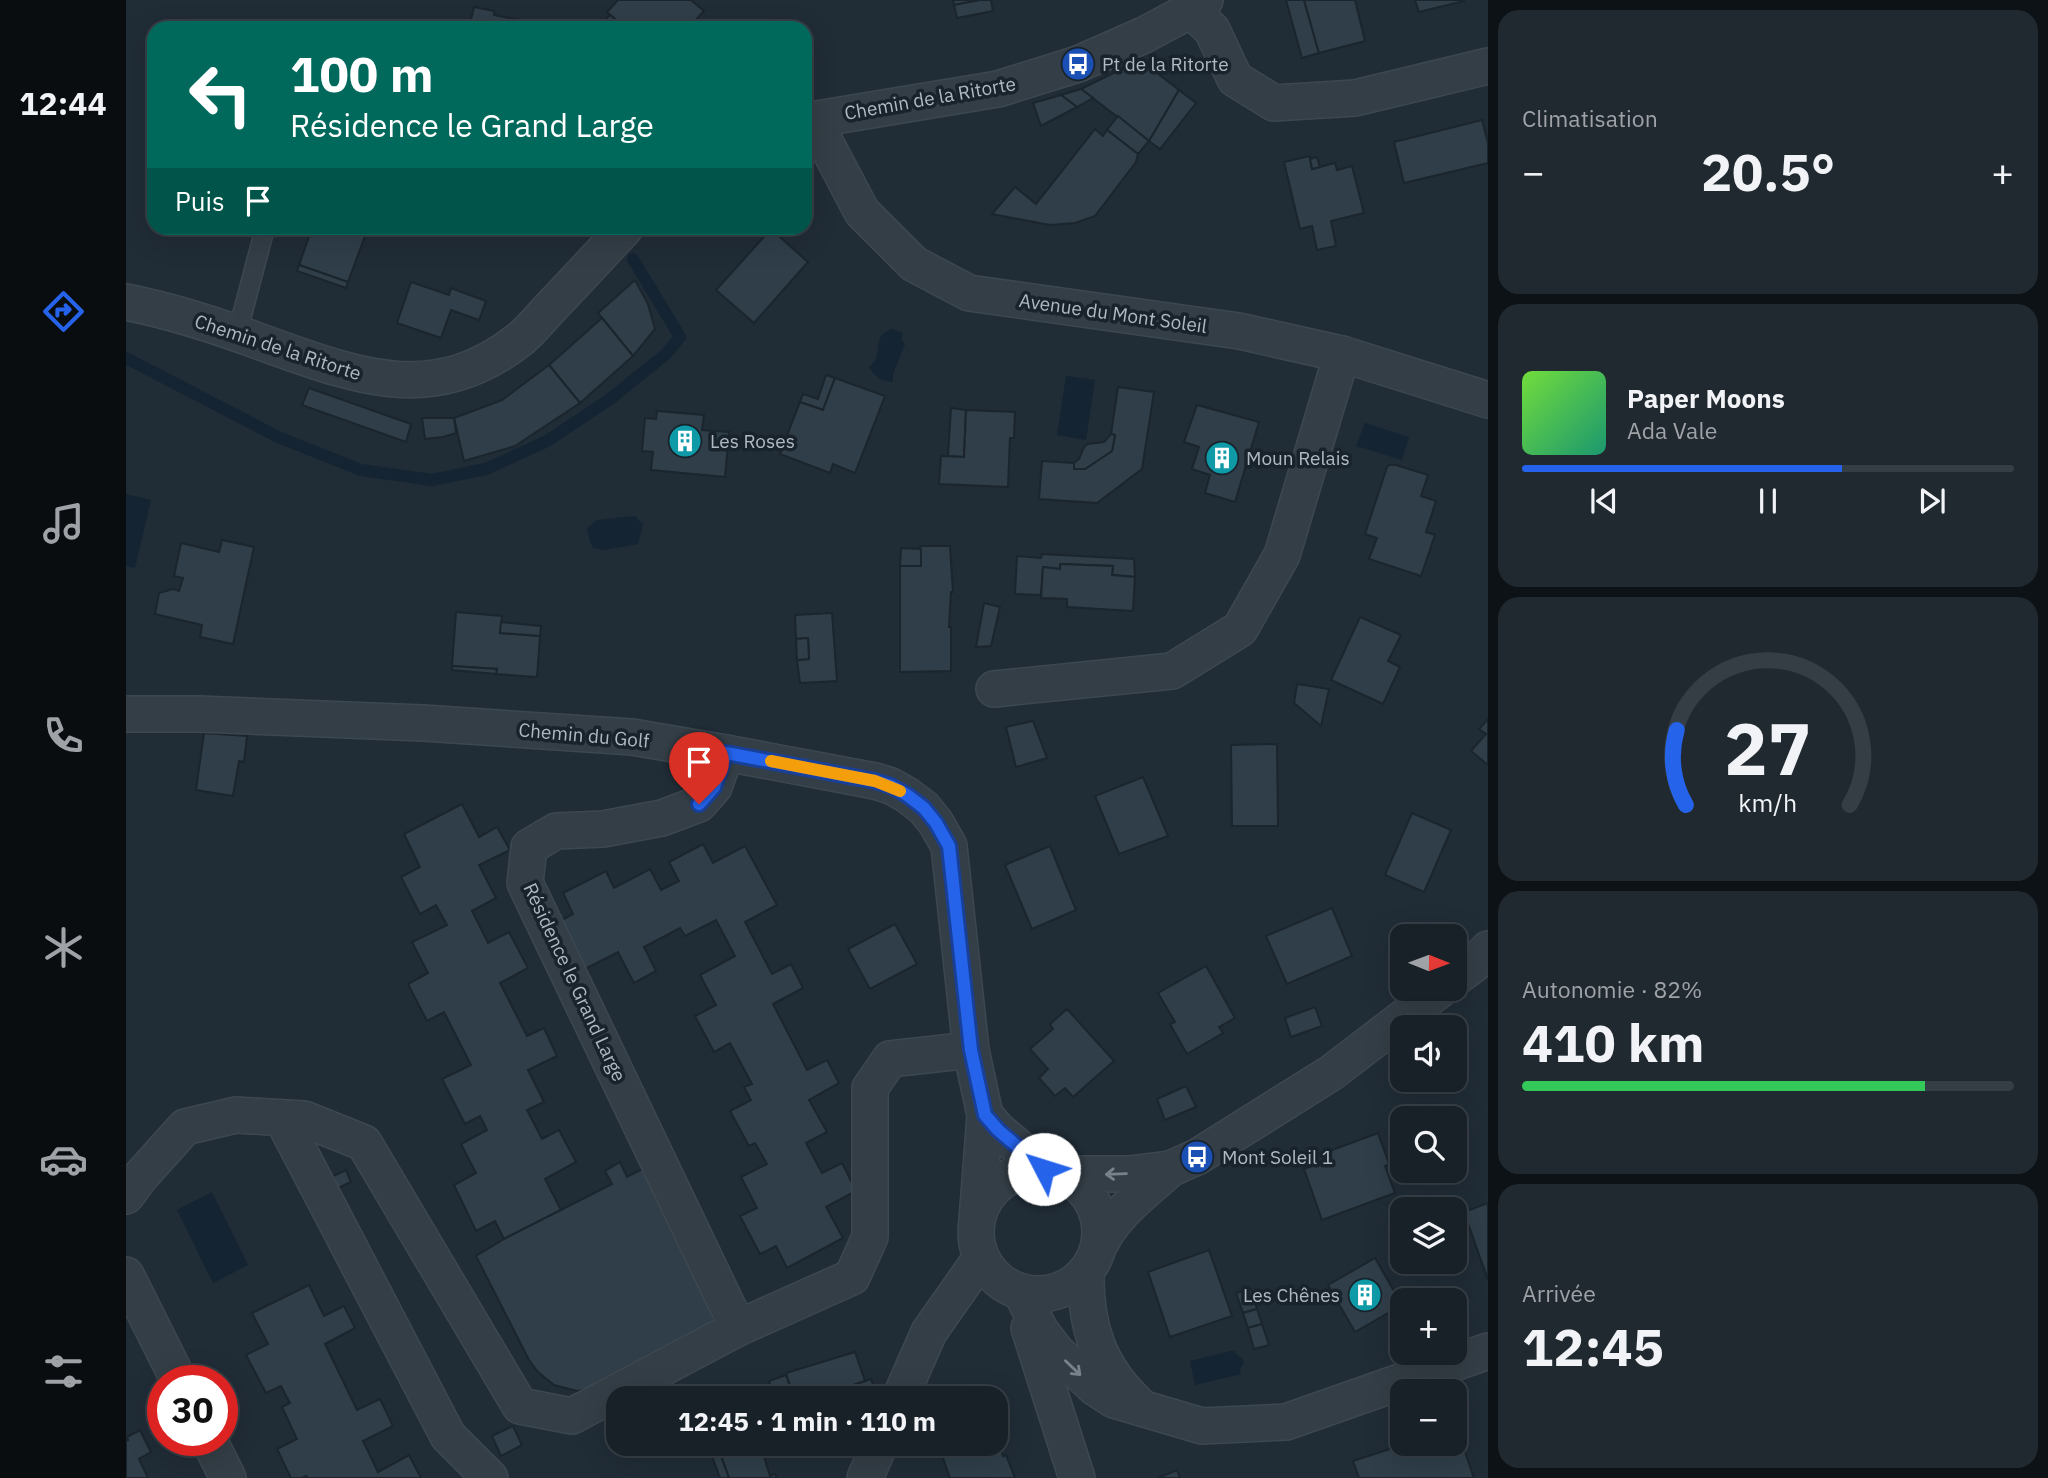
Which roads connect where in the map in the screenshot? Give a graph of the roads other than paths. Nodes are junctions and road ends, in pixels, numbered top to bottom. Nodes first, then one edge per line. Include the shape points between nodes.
1 (1198, 5) edge
2 (1488, 66) edge
3 (812, 120) edge
4 (812, 125) edge
5 (263, 235) edge
6 (618, 235) edge
7 (126, 302) edge
8 (237, 334) junction
9 (1342, 354) junction
10 (1488, 400) edge
11 (994, 689) dead end
12 (126, 714) edge
13 (726, 753) junction
14 (1488, 949) edge
15 (1467, 969) edge
16 (1425, 1001) edge
17 (971, 1050) junction
18 (985, 1115) junction
19 (282, 1118) junction
20 (1170, 1168) junction
21 (1053, 1171) junction
22 (126, 1196) edge
23 (977, 1220) junction
24 (981, 1258) junction
25 (1093, 1258) junction
26 (126, 1275) edge
27 (1019, 1292) junction
28 (738, 1328) junction
29 (1488, 1351) edge
30 (171, 1365) edge
31 (905, 1386) edge
32 (1142, 1407) junction
33 (217, 1456) edge
34 (875, 1456) edge
35 (228, 1478) edge
36 (490, 1478) edge
37 (865, 1478) edge
38 (1077, 1478) edge

1 - 2 street via 1235,79 1274,103 1355,98
1 - 3 street, Chemin de la Ritorte via 1078,64 998,89
4 - 9 street, Avenue du Mont Soleil via 862,212 914,264 970,293 1239,331
5 - 8 lane
6 - 8 street, Chemin de la Ritorte via 520,339 469,370 436,378 373,377
7 - 8 street, Chemin de la Ritorte
9 - 10 street, Avenue du Mont Soleil
9 - 11 street via 1282,555 1240,629 1172,671
12 - 13 street, Chemin du Golf via 423,723 632,737
13 - 17 street, Chemin du Golf via 875,781 907,795 930,816 949,846
13 - 28 street, Résidence le Grand Large via 714,787 699,804 662,818 615,827 556,831 529,847 525,883
14 - 15 street
16 - 20 street via 1331,1073 1197,1157
17 - 18 street, Chemin du Golf
17 - 28 street via 890,1059 870,1088 870,1237 852,1277
18 - 21 street
18 - 23 street, Chemin du Golf
19 - 22 street via 236,1115 185,1127
19 - 28 street via 304,1119 364,1143 520,1406 572,1416
19 - 36 street via 448,1436
20 -> 21 street via 1129,1174
20 - 25 street via 1106,1231
21 - 23 street via 1026,1170 1009,1177 993,1188
21 - 25 street via 1080,1185 1093,1202 1100,1223
23 - 24 street
24 - 27 street via 1003,1284
24 - 31 street via 929,1332
25 - 27 street via 1076,1282 1064,1289 1035,1295
25 - 32 street via 1089,1319 1099,1351 1108,1370
26 - 30 street
27 -> 32 street via 1040,1330 1073,1369 1114,1400
27 - 38 street
29 - 32 street via 1286,1422 1202,1426
33 - 35 street
34 - 37 street

